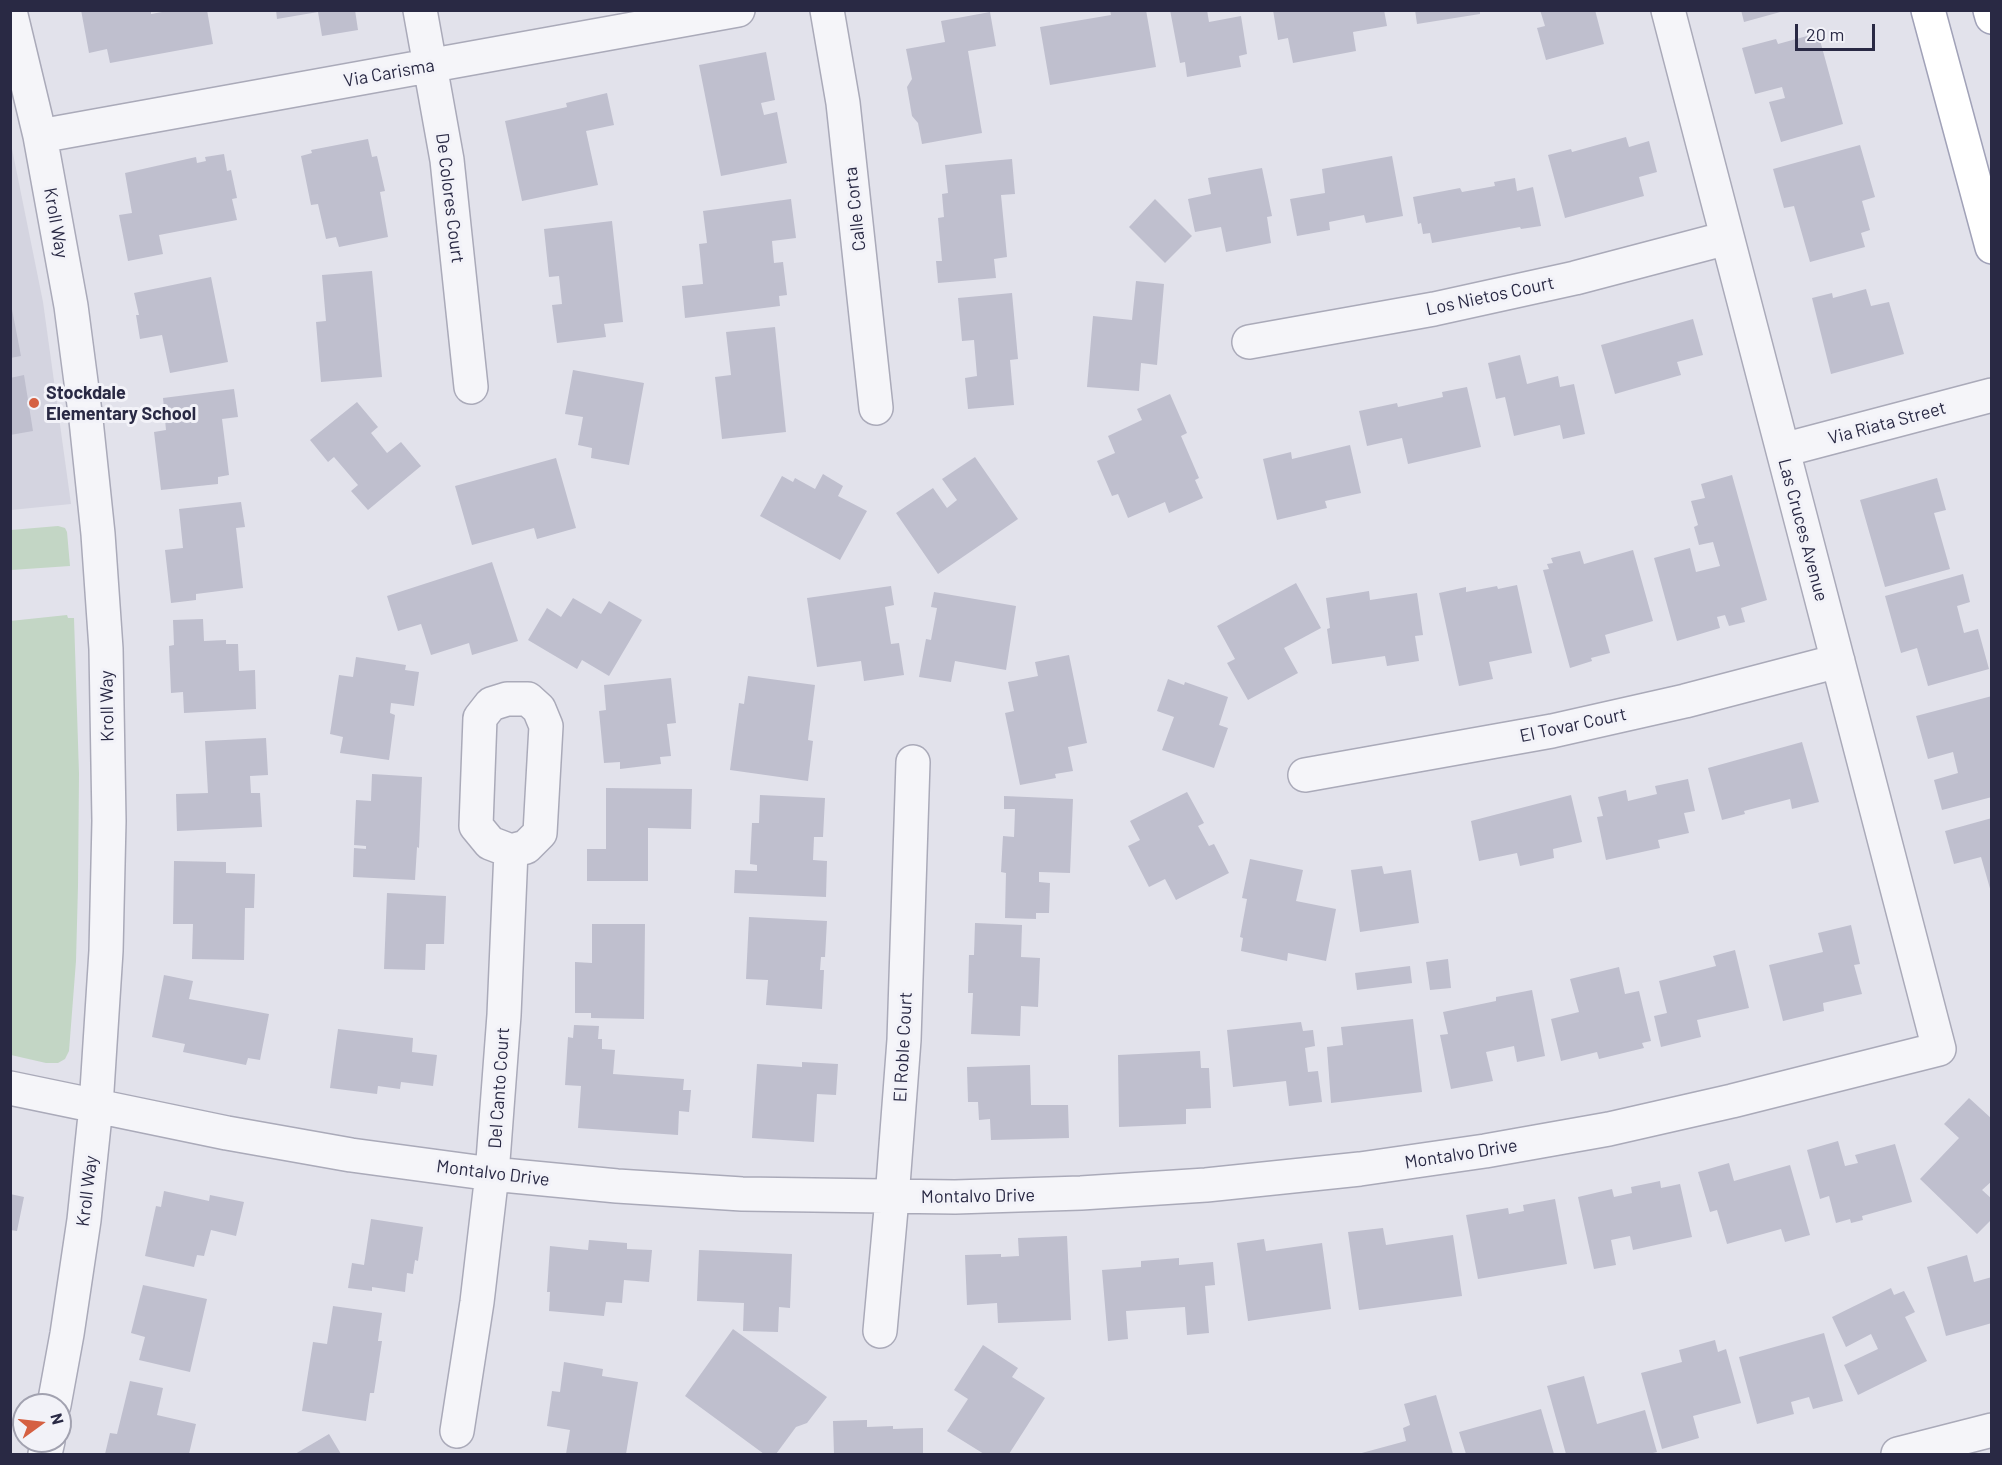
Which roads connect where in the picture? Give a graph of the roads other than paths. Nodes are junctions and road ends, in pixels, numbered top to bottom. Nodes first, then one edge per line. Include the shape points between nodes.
1 (420, 10) edge
2 (738, 10) edge
3 (827, 10) edge
4 (1668, 10) edge
5 (1928, 10) edge
6 (1990, 10) edge
7 (1992, 17) edge
8 (12, 19) edge
9 (430, 66) junction
10 (1947, 84) junction
11 (40, 136) junction
12 (1992, 157) edge
13 (1727, 238) junction
14 (1992, 247) edge
15 (1249, 342) dead end
16 (471, 387) dead end
17 (1992, 395) edge
18 (876, 408) dead end
19 (1783, 450) junction
20 (1838, 661) junction
21 (913, 762) dead end
22 (1305, 775) dead end
23 (511, 851) dead end
24 (1939, 1048) joint
25 (10, 1088) edge
26 (96, 1106) junction
27 (492, 1174) junction
28 (892, 1198) junction
29 (880, 1331) dead end
30 (56, 1393) edge
31 (1992, 1430) edge
32 (457, 1431) dead end
33 (1898, 1455) edge

1 - 9 street, De Colores Court
2 - 9 street, Via Carisma
3 - 18 street, Calle Corta via 843,103
4 - 13 street, Las Cruces Avenue
5 - 10 main road
6 - 7 main road
8 - 11 street, Kroll Way
9 - 11 street, Via Carisma
9 - 16 street, De Colores Court via 447,160
10 - 12 main road
10 - 14 main road
11 - 26 street, Kroll Way via 71,306 86,420 106,649 109,821
13 - 15 street, Los Nietos Court via 1575,278 1434,309
13 - 19 street, Las Cruces Avenue
17 - 19 street, Via Riata Street
19 - 20 street, Las Cruces Avenue
20 - 22 street, El Tovar Court via 1552,731
20 - 24 street, Las Cruces Avenue
21 - 28 street, El Roble Court via 904,1040
23 - 27 street, Del Canto Court
24 - 28 street, Montalvo Drive via 1609,1128 1360,1169 1081,1193
25 - 26 street, Montalvo Drive
26 - 27 street, Montalvo Drive via 351,1155
26 - 30 street, Kroll Way via 84,1220
27 - 28 street, Montalvo Drive via 742,1194
27 - 32 street, Del Canto Court
28 - 29 street, El Roble Court
31 - 33 street

